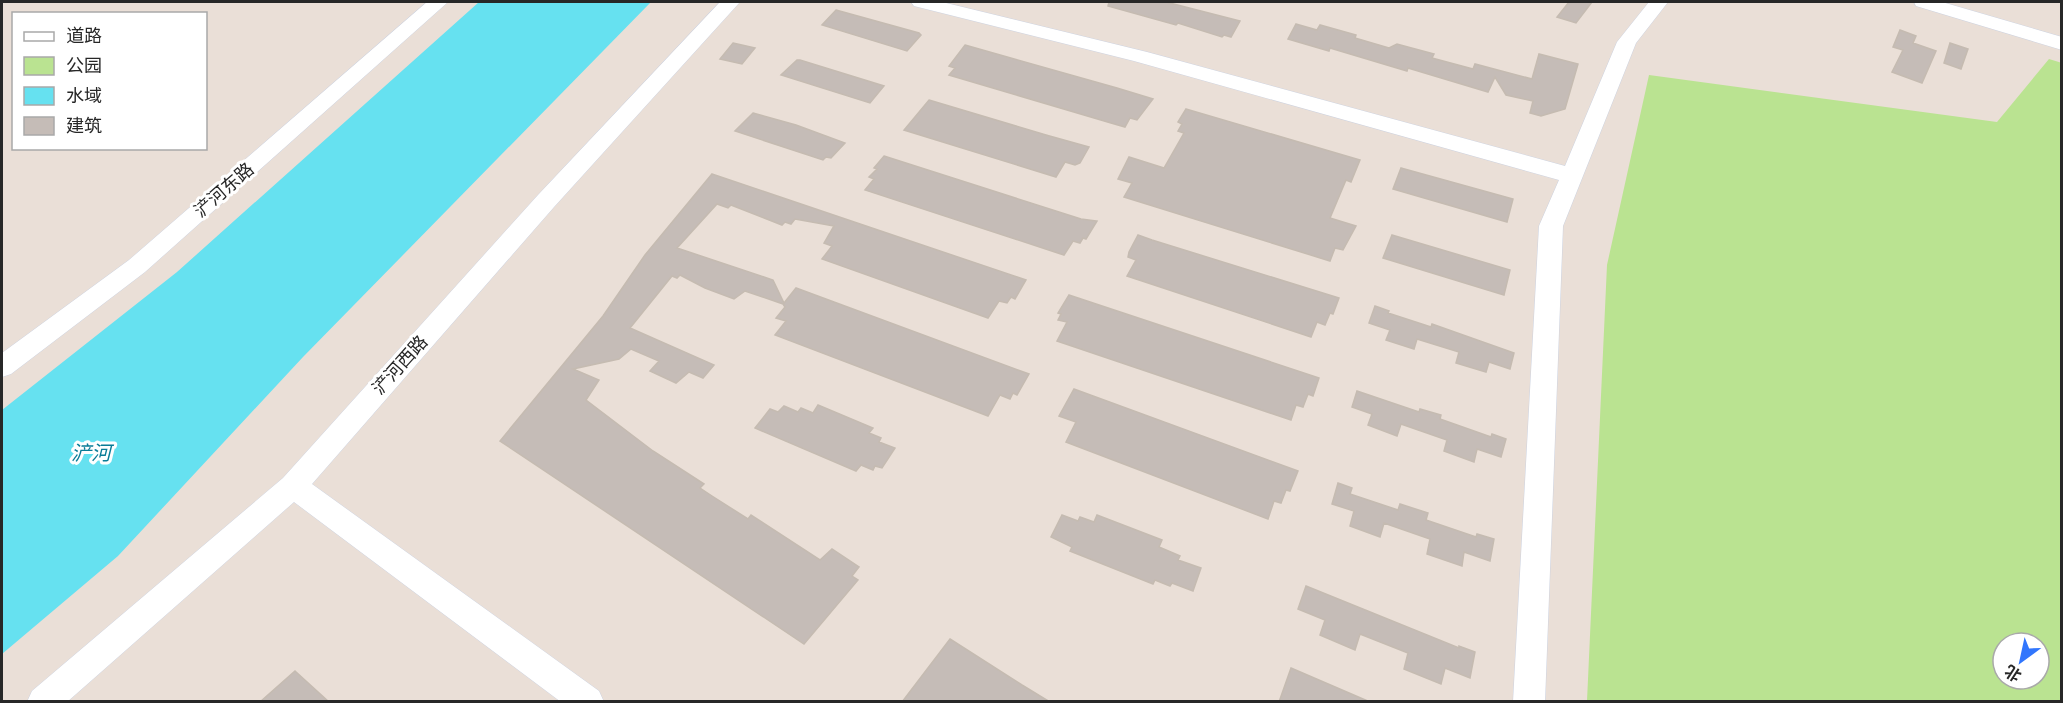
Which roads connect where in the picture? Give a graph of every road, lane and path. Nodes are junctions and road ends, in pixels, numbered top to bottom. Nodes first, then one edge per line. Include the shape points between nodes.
1 (428, 2) edge
2 (438, 2) edge
3 (730, 2) edge
4 (921, 2) edge
5 (1659, 2) edge
6 (1923, 2) edge
7 (2061, 44) edge
8 (1572, 176) junction
9 (2, 351) edge
10 (2, 367) edge
11 (293, 486) junction
12 (43, 702) edge
13 (588, 702) edge
14 (1529, 702) edge

1 - 9 street, 浐河东路 via 134,251
2 - 10 street, 浐河东路 via 137,266
3 - 11 street, 浐河西路 via 546,201
4 - 8 street via 1140,56
5 - 8 street via 1627,42
6 - 7 street
8 - 14 street via 1551,226
11 - 12 street, 浐河西路
11 - 13 street

